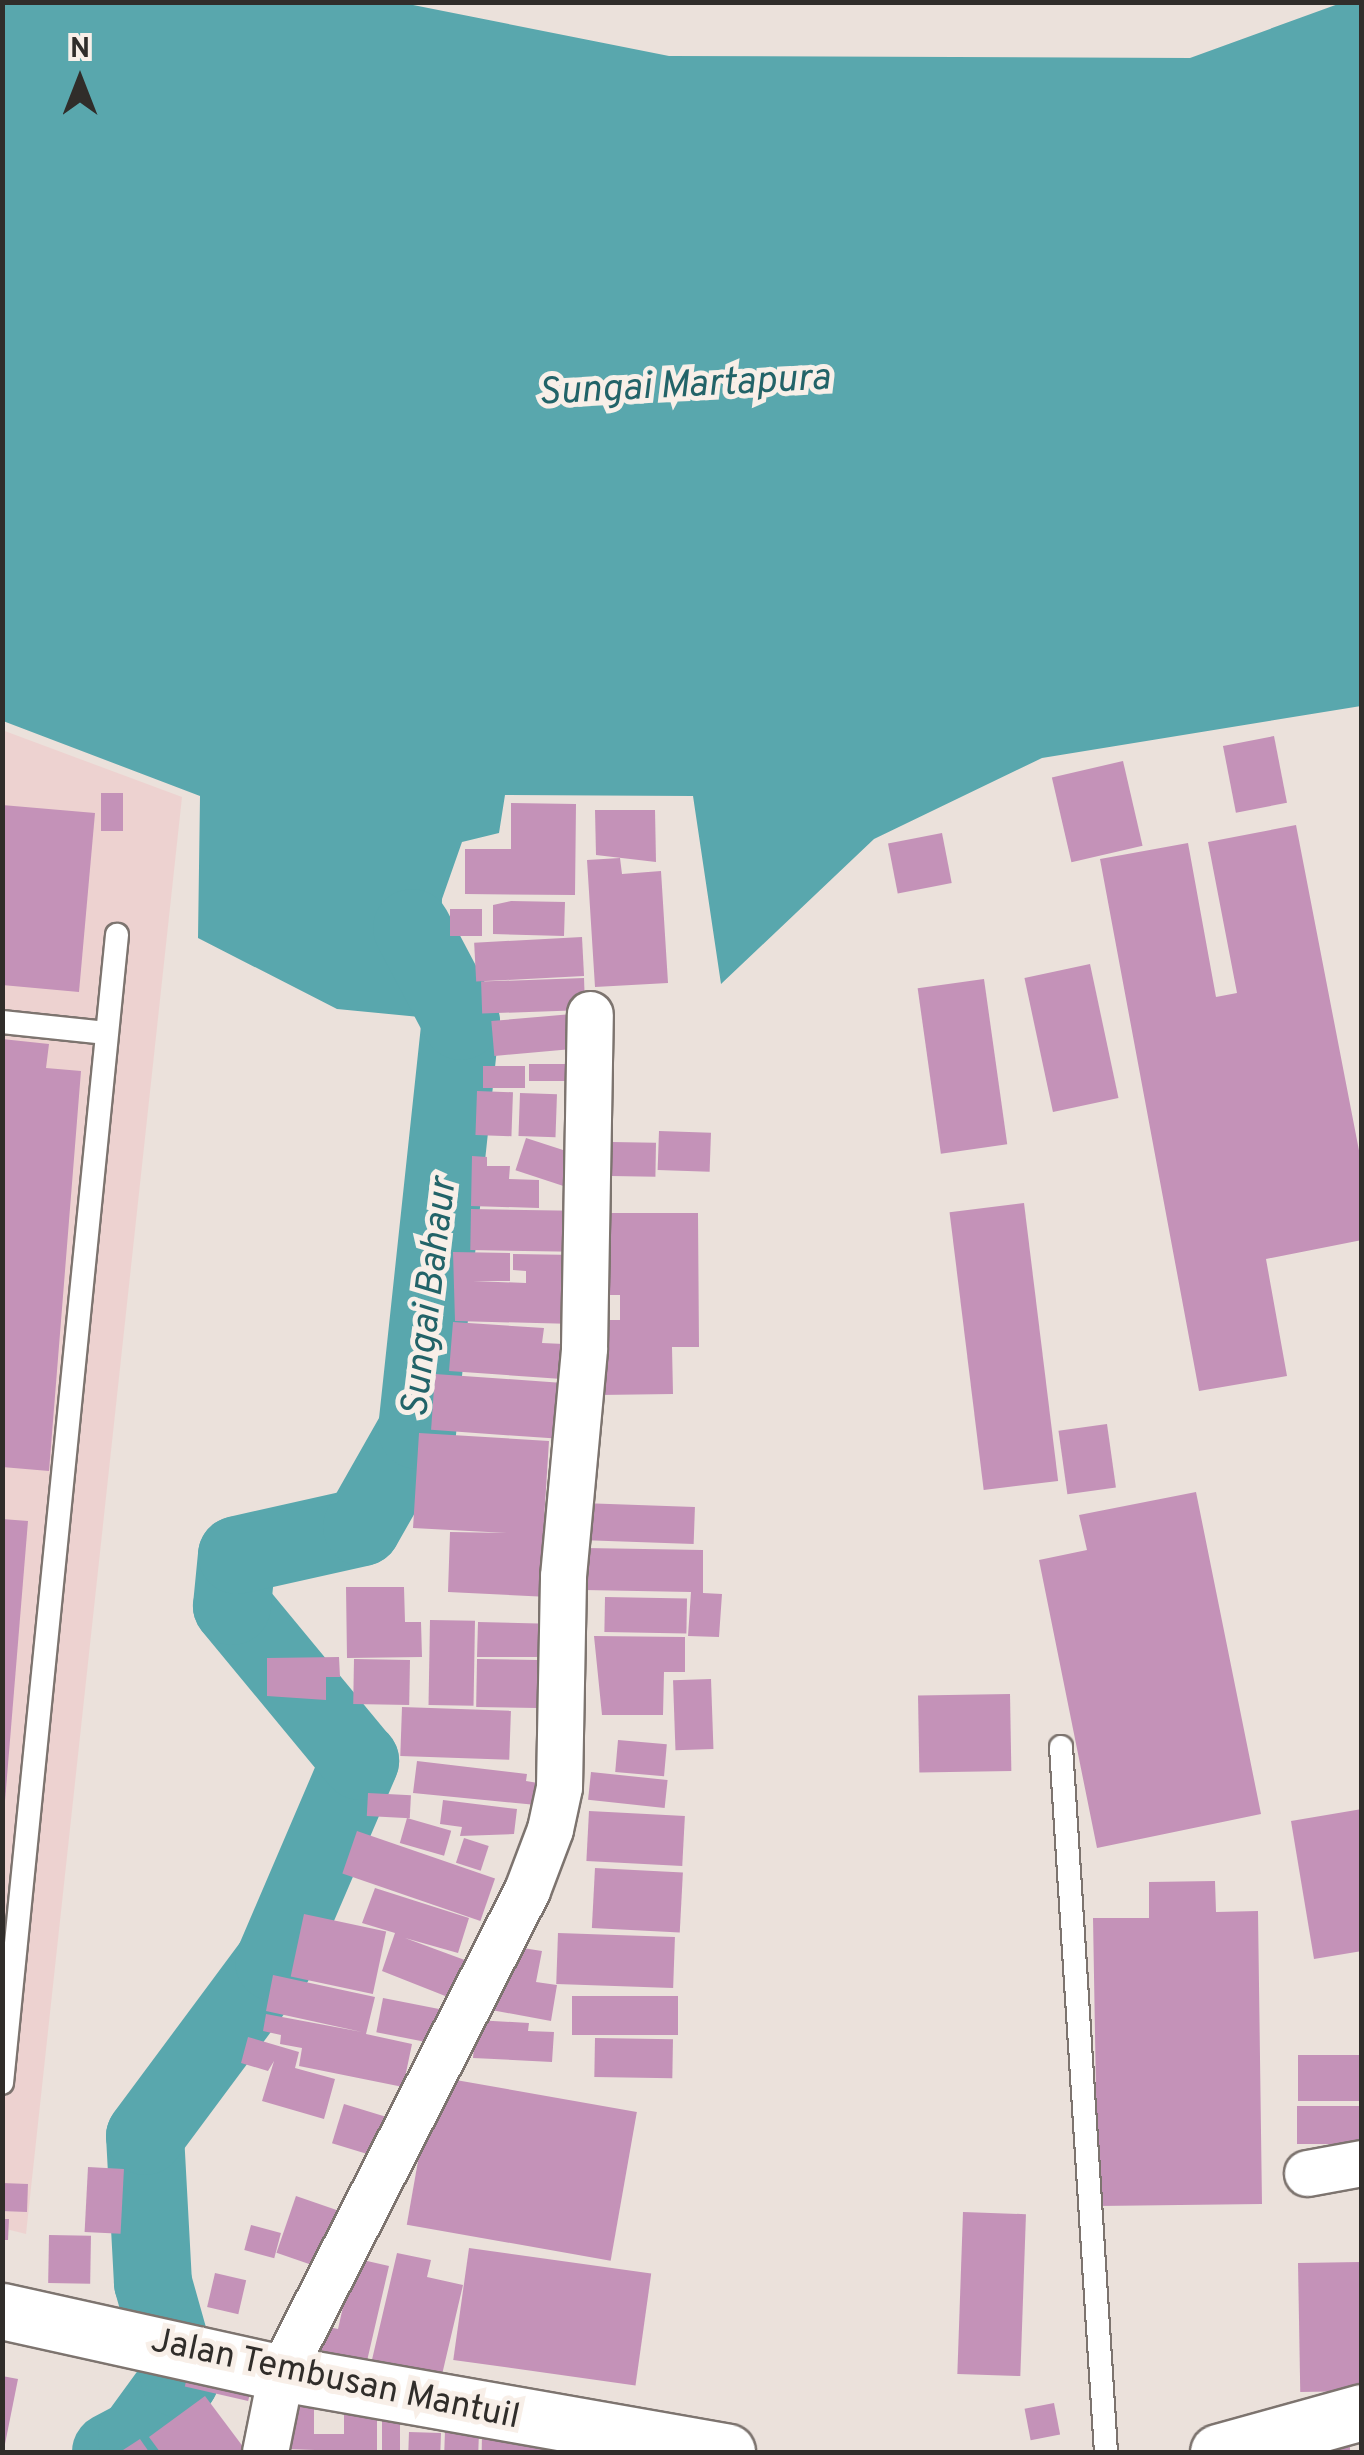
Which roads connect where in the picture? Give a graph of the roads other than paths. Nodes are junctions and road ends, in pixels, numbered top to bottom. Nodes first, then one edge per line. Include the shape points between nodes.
1 (117, 935) dead end
2 (590, 1014) dead end
3 (2, 1022) edge
4 (106, 1033) junction
5 (1061, 1747) dead end
6 (2, 2083) edge
7 (1362, 2163) edge
8 (1306, 2174) dead end
9 (2, 2311) edge
10 (281, 2373) junction
11 (1362, 2412) edge
12 (650, 2447) edge
13 (265, 2452) edge
14 (727, 2452) edge
15 (1106, 2452) edge
16 (1218, 2452) edge

1 - 4 lane
2 - 10 street via 584,1348 563,1576 559,1787 550,1829 527,1890
3 - 4 lane
4 - 6 lane
5 - 15 lane
7 - 8 street
9 - 10 street, Jalan Tembusan Mantuil
10 - 12 street, Jalan Tembusan Mantuil
10 - 13 street
11 - 16 street
12 - 14 street, Jalan Tembusan Mantuil

